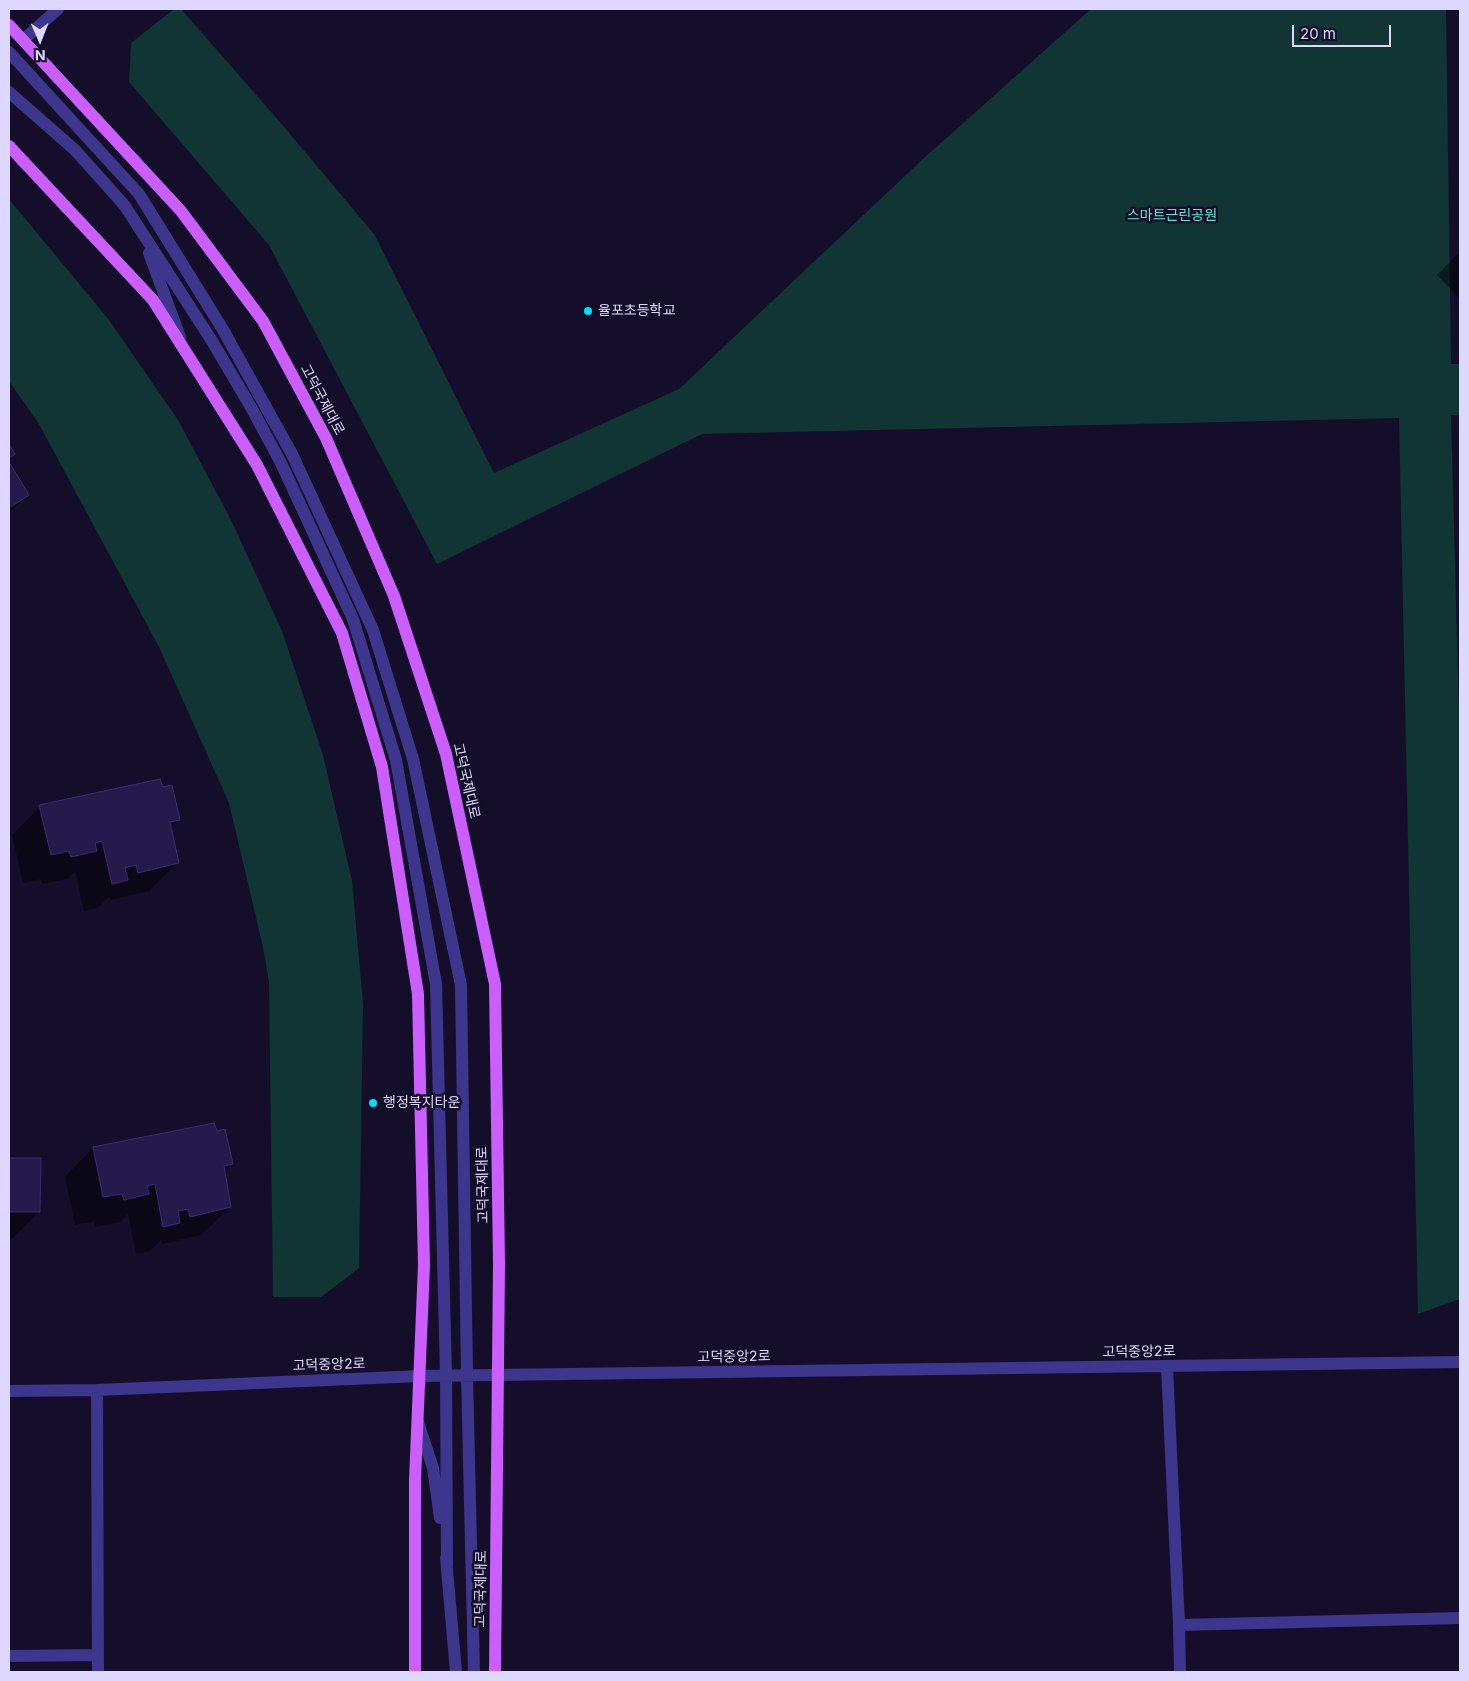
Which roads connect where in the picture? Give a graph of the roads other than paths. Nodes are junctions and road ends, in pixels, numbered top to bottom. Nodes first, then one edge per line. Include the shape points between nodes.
1 (58, 9) edge
2 (9, 25) edge
3 (23, 40) junction
4 (9, 52) edge
5 (9, 92) edge
6 (9, 146) edge
7 (125, 206) junction
8 (186, 353) junction
9 (1460, 1362) edge
10 (1167, 1367) junction
11 (499, 1374) junction
12 (446, 1375) junction
13 (467, 1375) junction
14 (420, 1376) junction
15 (97, 1390) junction
16 (9, 1392) edge
17 (418, 1422) junction
18 (447, 1565) junction
19 (1460, 1618) edge
20 (1180, 1625) junction
21 (98, 1655) junction
22 (9, 1656) edge
23 (98, 1672) edge
24 (414, 1672) edge
25 (456, 1672) edge
26 (474, 1672) edge
27 (495, 1672) edge
28 (1180, 1672) edge

1 - 3 street
2 - 3 main road, 고덕국제대로
3 - 11 main road, 고덕국제대로 via 181,211 263,321 326,438 394,596 446,754 495,984
4 - 13 street via 139,194 222,328 292,454 373,630 413,758 461,985
5 - 7 street via 75,150
6 - 8 main road via 152,300
7 - 8 street via 150,255
7 - 12 street via 212,341 280,463 353,619 396,760 436,984
8 - 14 main road via 256,465 342,633 382,767 418,994 424,1265
9 - 10 street, 고덕중앙2로
10 - 11 street, 고덕중앙2로
10 - 20 street
11 - 13 street, 고덕중앙2로
11 - 27 main road, 고덕국제대로
12 - 13 street, 고덕중앙2로
12 - 14 street, 고덕중앙2로
12 - 18 street
13 - 26 street
14 - 15 street, 고덕중앙2로
14 - 17 main road
15 - 16 street, 고덕중앙2로
15 - 21 street
17 - 18 street via 433,1468
17 - 24 main road
18 - 25 street
19 - 20 street
20 - 28 street
21 - 22 street
21 - 23 street

